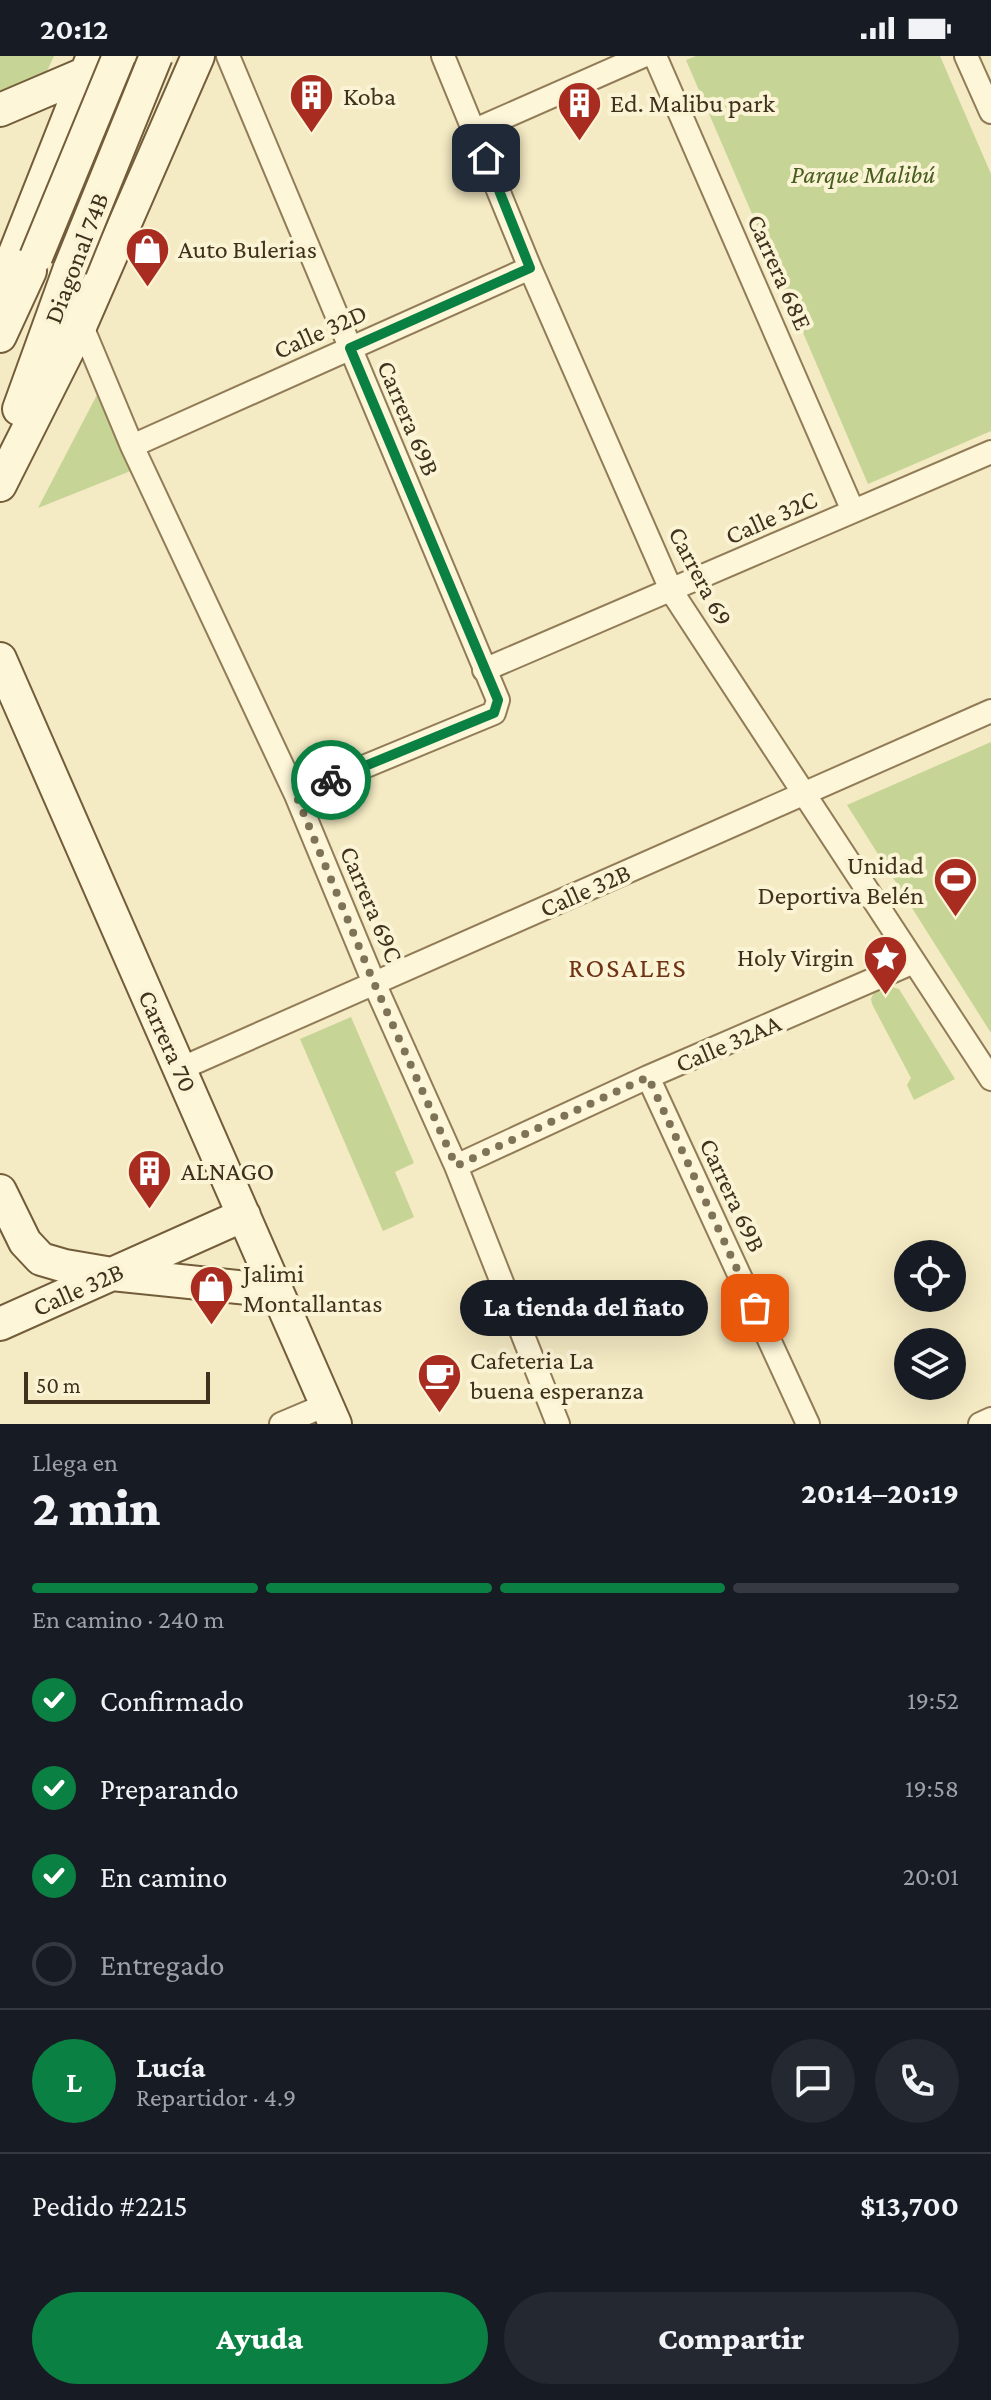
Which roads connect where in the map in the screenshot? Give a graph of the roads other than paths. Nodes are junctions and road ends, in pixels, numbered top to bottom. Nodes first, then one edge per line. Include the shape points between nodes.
1 (119, 56) edge
2 (127, 56) edge
3 (156, 56) edge
4 (198, 56) edge
5 (228, 56) edge
6 (443, 56) edge
7 (643, 56) edge
8 (655, 56) edge
9 (966, 56) edge
10 (90, 65) edge
11 (0, 110) edge
12 (991, 112) edge
13 (475, 130) junction
14 (52, 159) junction
15 (140, 192) junction
16 (530, 268) junction
17 (0, 291) edge
18 (81, 324) junction
19 (0, 336) edge
20 (350, 348) junction
21 (132, 446) junction
22 (991, 452) edge
23 (0, 461) edge
24 (0, 485) edge
25 (853, 511) junction
26 (672, 592) junction
27 (0, 659) edge
28 (484, 670) junction
29 (991, 711) edge
30 (804, 793) junction
31 (296, 795) junction
32 (914, 962) junction
33 (374, 983) junction
34 (180, 1069) junction
35 (648, 1077) junction
36 (991, 1079) edge
37 (456, 1166) junction
38 (0, 1191) edge
39 (244, 1215) junction
40 (112, 1274) junction
41 (277, 1291) junction
42 (0, 1324) edge
43 (331, 1414) edge
44 (991, 1419) edge
45 (281, 1424) edge
46 (558, 1424) edge
47 (808, 1424) edge
48 (980, 1424) edge

1 - 19 main road, Diagonal 74B, bridge
2 - 10 main road
3 - 23 main road, Diagonal 74B, bridge via 70,268
4 - 15 main road
5 - 20 street, Carrera 69B
6 - 13 street, Carrera 69
7 - 13 street
8 - 25 street, Carrera 68E
9 - 12 street
10 - 11 main road
10 - 14 main road
13 - 16 street, Carrera 69
14 - 15 main road via 72,155 102,161
14 - 17 main road
15 - 18 main road
16 - 20 street, Calle 32D
16 - 26 street, Carrera 69
18 - 21 street, Carrera 69C
18 - 24 main road
20 - 21 street, Calle 32D
20 - 28 street, Carrera 69B
21 - 31 street, Carrera 69C
22 - 25 street, Calle 32C
25 - 26 street, Calle 32C
26 - 28 street, Calle 32C
26 - 30 street, Carrera 69
27 - 34 main road, Carrera 70
28 - 31 street, Carrera 69B via 498,700 494,713
29 - 30 street, Calle 32B
30 - 32 street, Carrera 69
30 - 33 street, Calle 32B
31 - 33 street, Carrera 69C
32 - 35 street, Calle 32AA
32 - 36 street, Carrera 69
33 - 34 street, Calle 32B
33 - 37 street, Carrera 69C
34 - 39 main road, Carrera 70
35 - 37 street, Calle 32AA
35 - 47 street, Carrera 69B
37 - 46 street, Carrera 69C
38 - 40 main road via 25,1242 41,1259
39 - 40 main road, Calle 32B
39 - 41 main road, Carrera 70
40 - 41 main road
40 - 42 main road, Calle 32B
41 - 43 main road, Carrera 70
43 - 45 street
44 - 48 street

